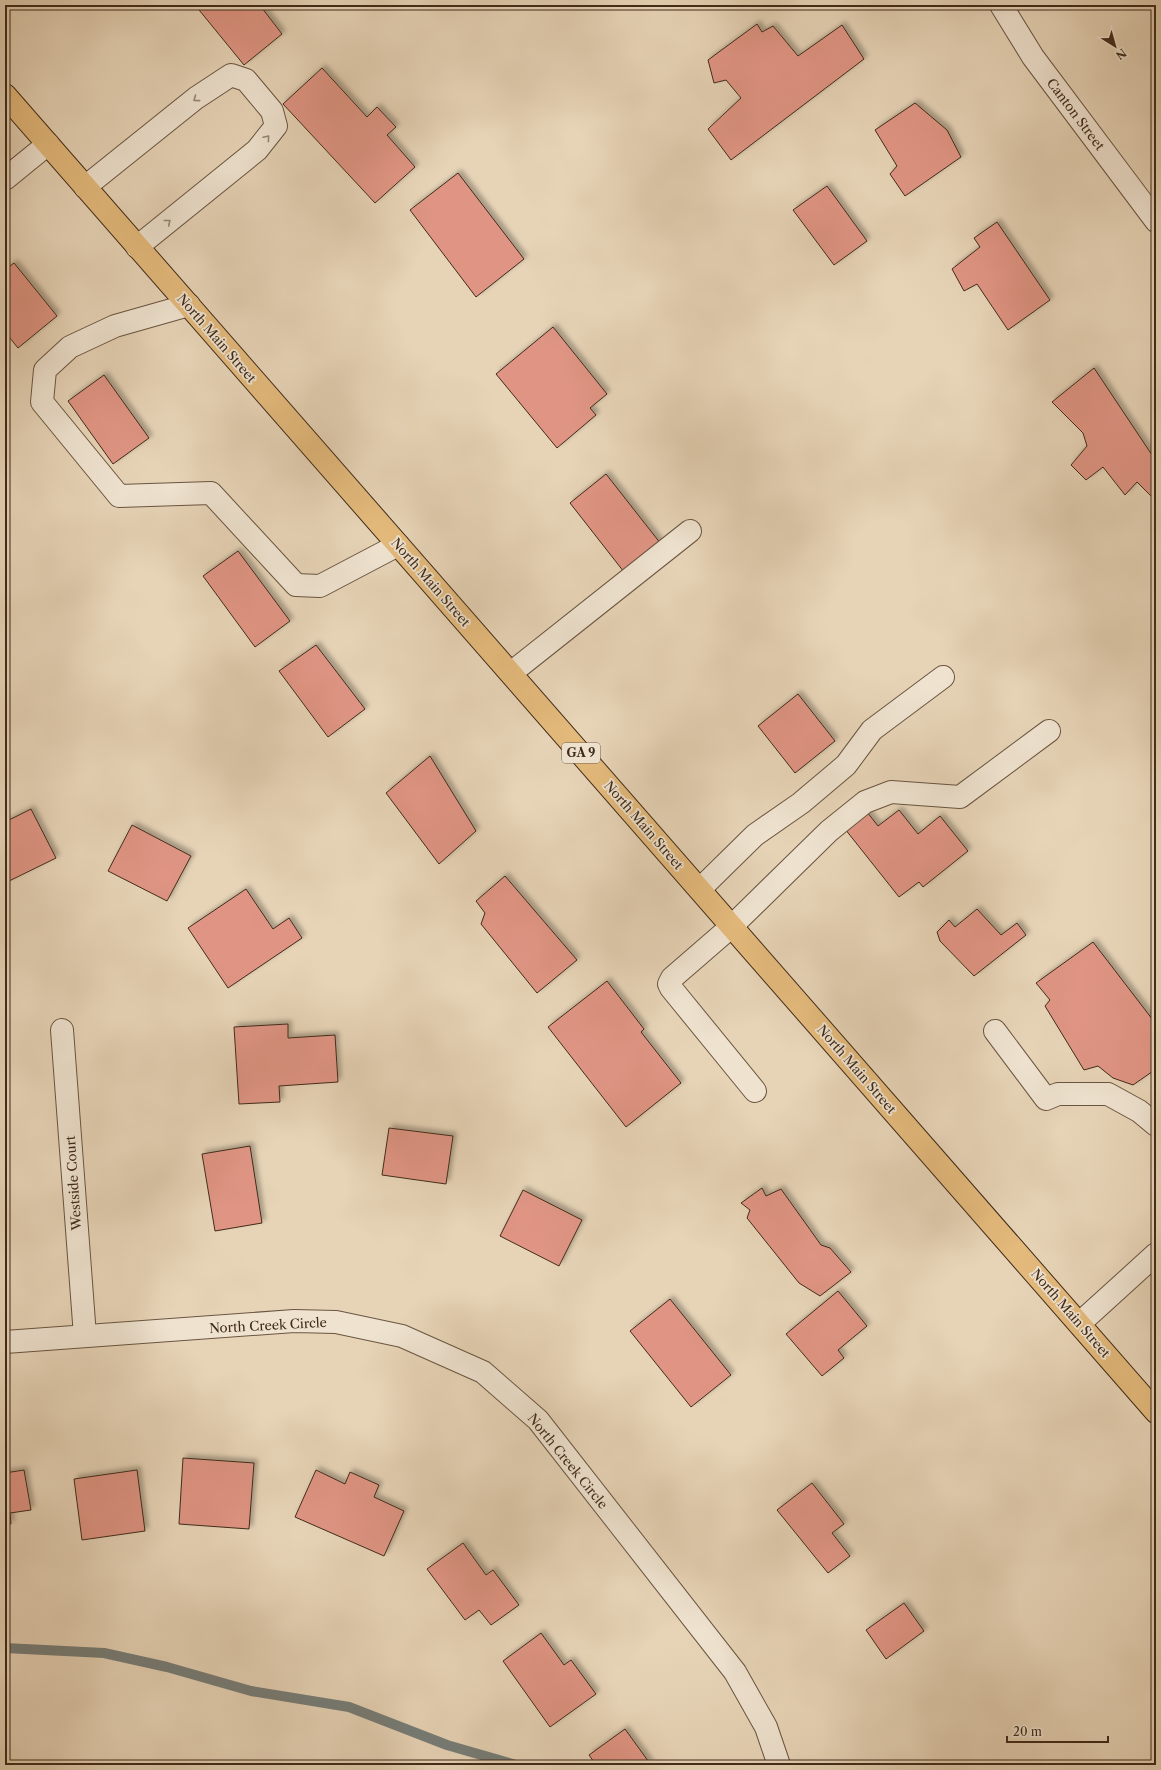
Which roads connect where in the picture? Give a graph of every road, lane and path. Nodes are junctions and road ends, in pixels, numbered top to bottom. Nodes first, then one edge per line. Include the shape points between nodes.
1 (1001, 5) edge
2 (5, 95) edge
3 (48, 144) junction
4 (5, 179) edge
5 (85, 187) junction
6 (1156, 221) edge
7 (137, 247) junction
8 (189, 306) junction
9 (690, 531) dead end
10 (398, 545) junction
11 (511, 673) junction
12 (943, 677) dead end
13 (1049, 731) dead end
14 (700, 889) junction
15 (732, 926) junction
16 (62, 1030) dead end
17 (995, 1031) dead end
18 (755, 1091) dead end
19 (1156, 1125) edge
20 (1156, 1254) edge
21 (1080, 1323) junction
22 (85, 1336) junction
23 (5, 1342) edge
24 (1156, 1412) edge
25 (779, 1765) edge

1 - 6 street, Canton Street via 1033,57
2 - 3 main road, North Main Street / GA 9
3 - 4 street
3 - 5 main road, North Main Street / GA 9
5 - 7 main road, North Main Street / GA 9
7 -> 5 street via 257,150 276,126 272,111 246,80 231,75 196,98
7 - 8 main road, North Main Street / GA 9
8 - 10 main road, North Main Street / GA 9
8 - 10 street via 115,326 70,347 45,370 42,402 119,496 211,493 296,585 320,586
9 - 11 street
10 - 11 main road, North Main Street / GA 9
11 - 14 main road, North Main Street / GA 9
12 - 14 street via 872,730 846,765 801,803 755,835
13 - 15 street via 960,797 890,792 864,802 829,831
14 - 15 main road, North Main Street / GA 9
15 - 18 street via 672,978 670,984
15 - 21 main road, North Main Street / GA 9
16 - 22 street, Westside Court
17 - 19 street via 1046,1100 1058,1094 1108,1094 1139,1111
20 - 21 street
21 - 24 main road, North Main Street / GA 9
22 - 23 street, North Creek Circle
22 - 25 street, North Creek Circle via 294,1321 336,1322 402,1336 483,1372 538,1420 735,1672 766,1727

